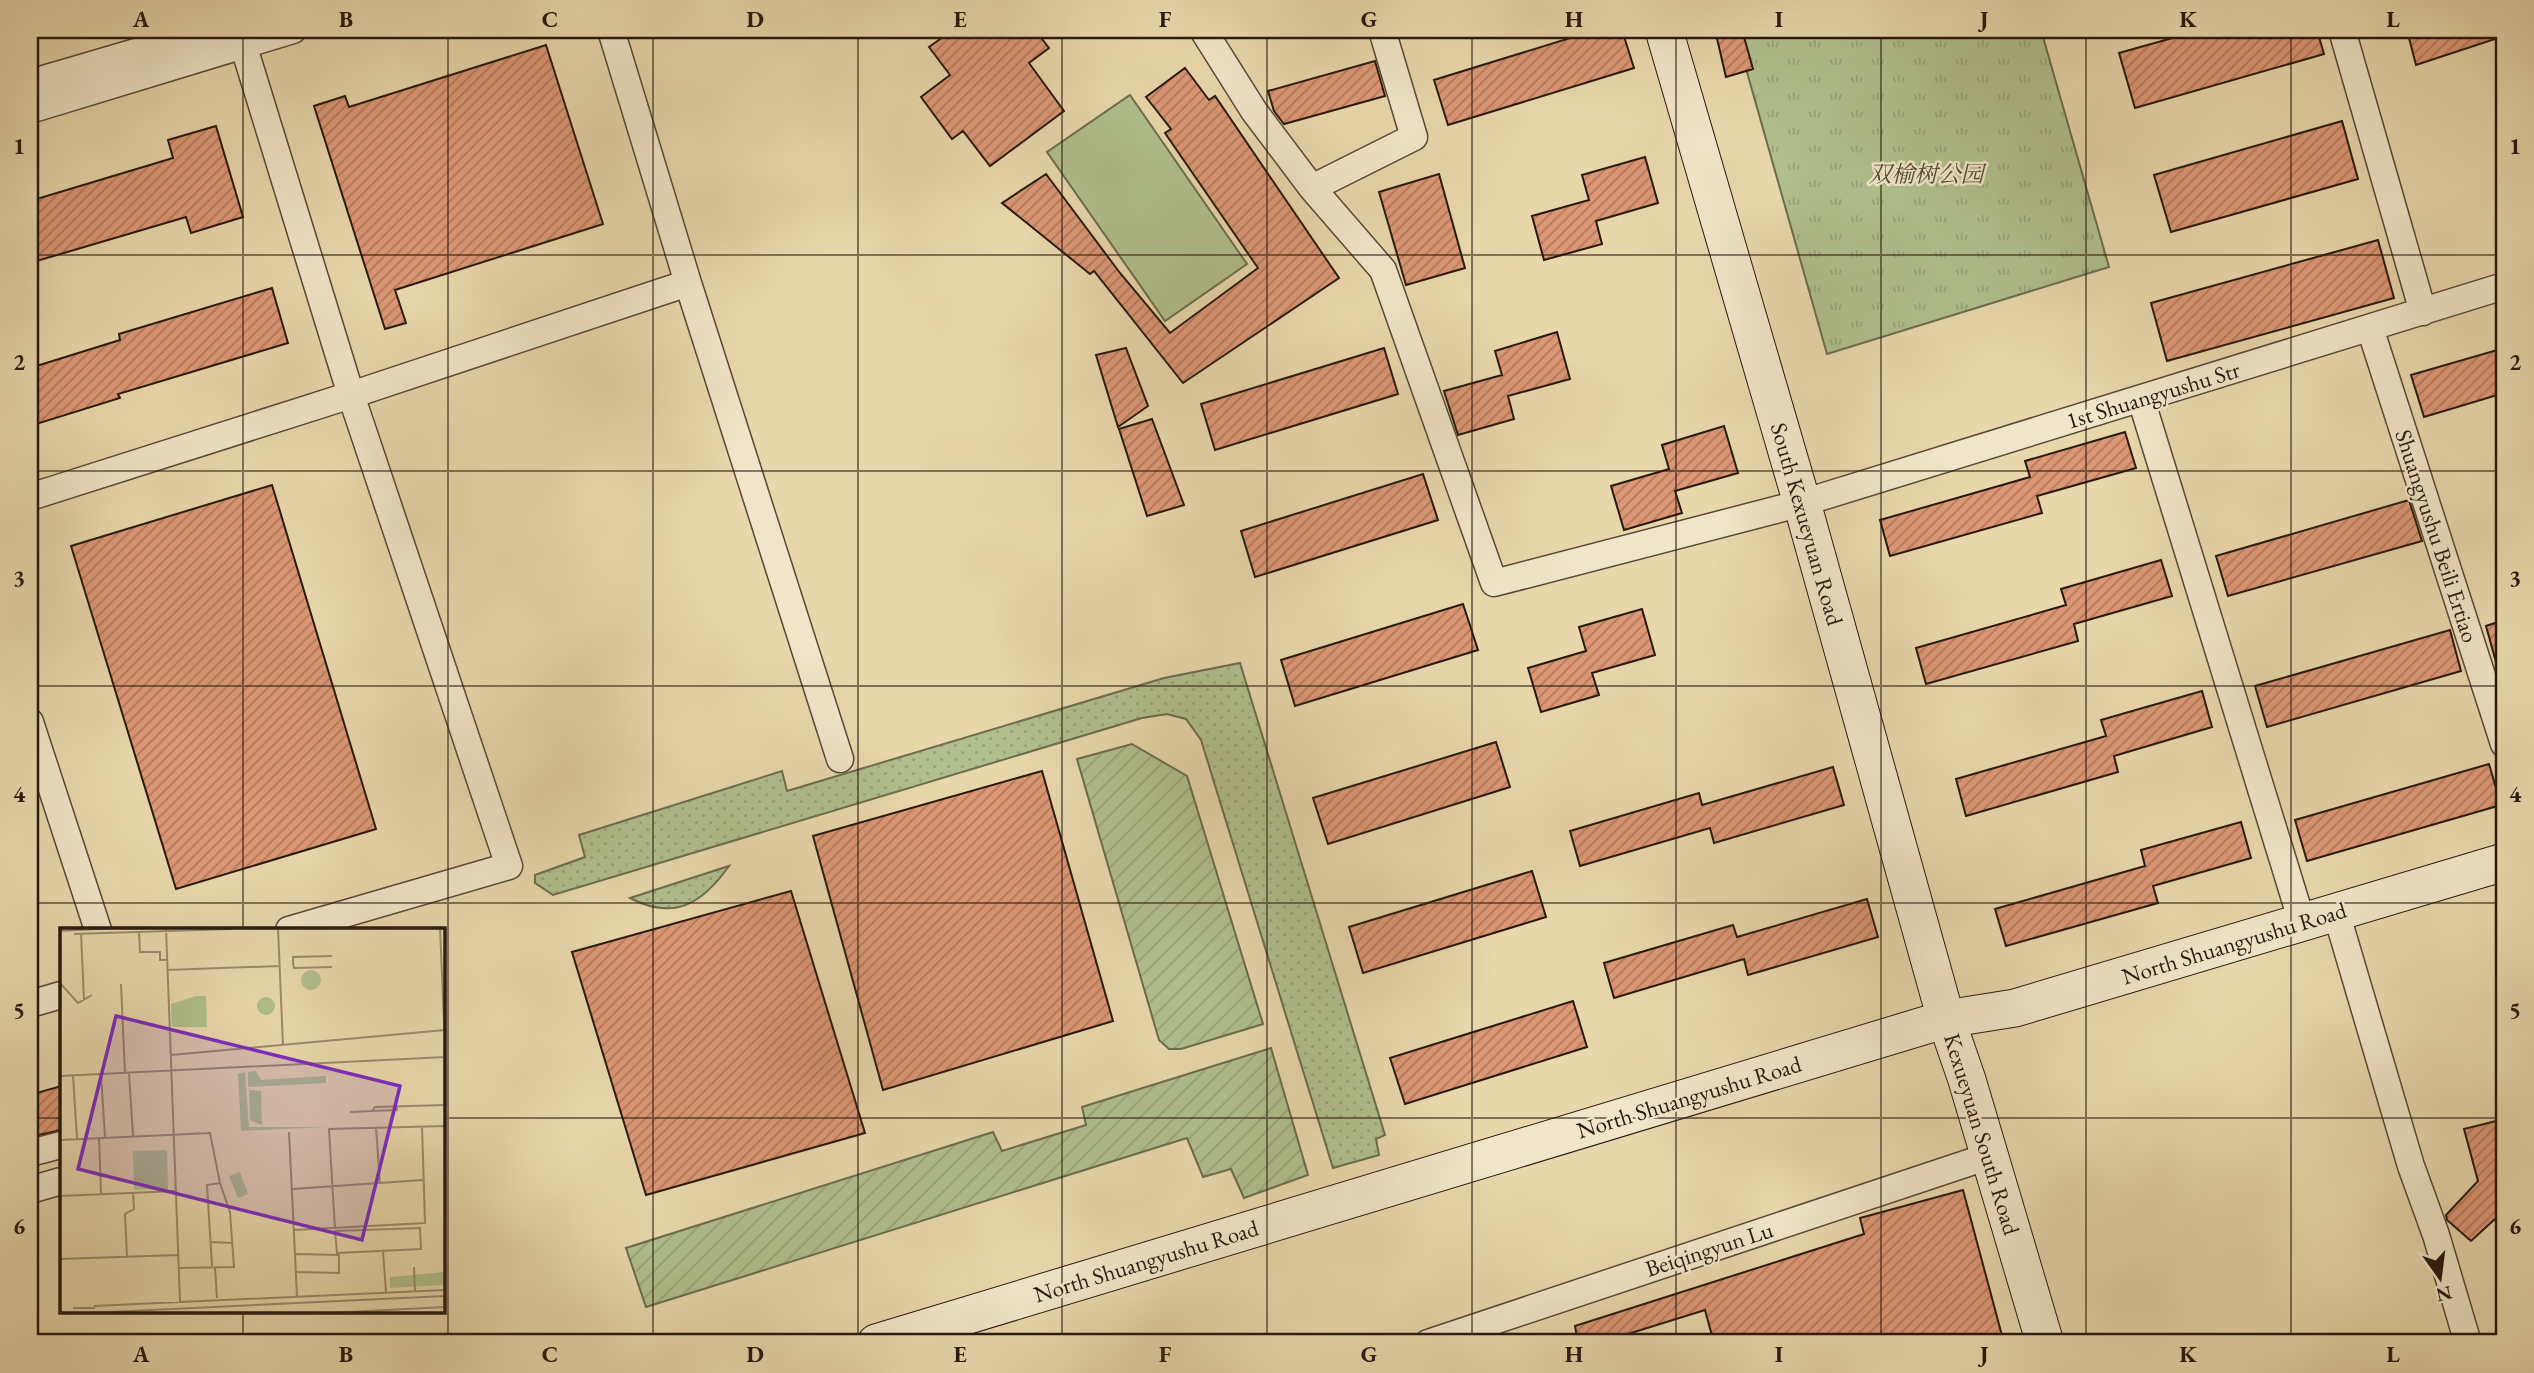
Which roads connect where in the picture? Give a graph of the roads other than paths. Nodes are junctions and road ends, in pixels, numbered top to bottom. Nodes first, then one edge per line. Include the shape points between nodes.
1 (211, 30) edge
2 (293, 30) edge
3 (611, 30) edge
4 (1203, 30) edge
5 (1382, 30) edge
6 (1664, 30) edge
7 (2342, 30) edge
8 (243, 44) junction
9 (30, 83) edge
10 (30, 110) edge
11 (1312, 188) junction
12 (688, 283) junction
13 (2504, 286) edge
14 (2423, 312) junction
15 (2370, 328) junction
16 (351, 395) junction
17 (2141, 399) junction
18 (30, 497) edge
19 (1802, 503) junction
20 (30, 722) edge
21 (2504, 744) edge
22 (840, 759) dead end
23 (2504, 862) edge
24 (2336, 912) junction
25 (2302, 922) junction
26 (97, 928) edge
27 (296, 928) edge
28 (60, 995) edge
29 (30, 1004) edge
30 (1946, 1019) junction
31 (60, 1144) edge
32 (30, 1153) edge
33 (1989, 1156) junction
34 (60, 1181) edge
35 (30, 1190) edge
36 (876, 1343) edge
37 (1428, 1343) edge
38 (2045, 1343) edge
39 (2067, 1343) edge
40 (2468, 1343) edge

1 - 9 street
2 - 8 street
3 - 12 street
4 - 11 street via 1254,111
5 - 11 street via 1414,137
6 - 19 street, South Kexueyuan Road
7 - 14 street
8 - 10 street
8 - 16 street
11 - 19 street, 1st Shuangyushu Str via 1382,270 1494,583
12 - 16 street
12 - 22 street
13 - 14 street, 1st Shuangyushu Str
14 - 15 street, 1st Shuangyushu Str
15 - 17 street, 1st Shuangyushu Str
15 - 21 street, Shuangyushu Beili Ertiao
16 - 18 street
16 - 27 street via 509,866
17 - 19 street, 1st Shuangyushu Str
17 - 25 street
19 - 30 street, South Kexueyuan Road
20 - 26 street
23 - 24 street, North Shuangyushu Road
24 - 25 street, North Shuangyushu Road
24 - 40 street
25 - 30 street, North Shuangyushu Road via 2015,1008
28 - 29 street
30 - 33 street, Kexueyuan South Road
30 - 36 street, North Shuangyushu Road
30 - 39 street, Kexueyuan South Road via 1988,1072
31 - 32 street
33 - 37 street, Beiqingyun Lu
33 - 38 street, Kexueyuan South Road
34 - 35 street

